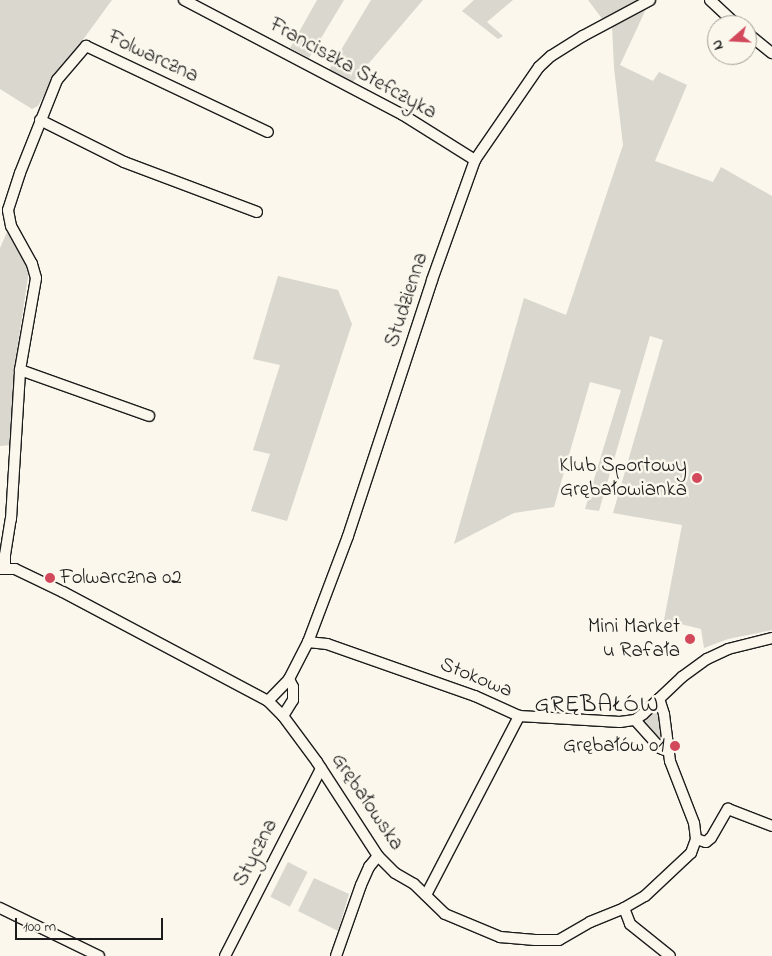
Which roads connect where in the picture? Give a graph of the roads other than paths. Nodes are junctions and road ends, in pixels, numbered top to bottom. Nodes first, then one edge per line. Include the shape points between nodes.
1 (184, 0) edge
2 (650, 0) edge
3 (710, 0) edge
4 (201, 4) edge
5 (726, 15) edge
6 (757, 41) edge
7 (772, 53) edge
8 (40, 120) junction
9 (268, 132) dead end
10 (475, 160) junction
11 (257, 212) dead end
12 (20, 370) junction
13 (148, 416) dead end
14 (3, 568) edge
15 (772, 638) edge
16 (308, 642) junction
17 (289, 679) junction
18 (659, 699) junction
19 (268, 700) junction
20 (283, 716) junction
21 (519, 716) junction
22 (635, 720) junction
23 (668, 751) junction
24 (321, 768) junction
25 (772, 826) edge
26 (696, 839) junction
27 (378, 856) junction
28 (426, 895) junction
29 (0, 908) edge
30 (624, 908) junction
31 (99, 956) edge
32 (225, 956) edge
33 (336, 956) edge
34 (670, 956) edge

1 - 4 street, Franciszka Stefczyka
2 - 10 street, Studzienna via 583,36 539,67
3 - 5 street
4 - 10 street, Franciszka Stefczyka via 403,115
6 - 7 street
8 - 9 street, Folwarczna via 57,80 86,46
8 - 11 street via 124,162
8 - 12 street, Folwarczna via 8,210 11,226 36,278
10 - 16 street, Studzienna via 348,536
12 - 13 street
12 - 14 street, Folwarczna via 11,519
14 - 19 street, Grębałowska via 16,569 63,592
15 - 18 street via 728,648 707,659
16 - 17 street, Studzienna
16 - 21 street, Stokowa via 326,644 475,696
17 - 19 street, Studzienna
17 - 20 street via 294,687 293,700
18 - 22 street
18 - 23 street
19 - 20 street, Grębałowska
20 - 24 street, Grębałowska
21 - 22 street, Stokowa via 620,722
21 - 28 street
22 - 23 street via 660,748
23 - 26 street via 694,823
24 - 27 street, Grębałowska
24 - 32 street, Styczna
25 - 26 street via 728,810 711,838 706,842
26 - 30 street, Grębałowska via 691,853 678,867 645,896
27 - 28 street, Grębałowska
27 - 33 street via 361,885
28 - 30 street, Grębałowska via 445,914 480,930 500,937 535,940 559,940
29 - 31 street
30 - 34 street via 630,924

